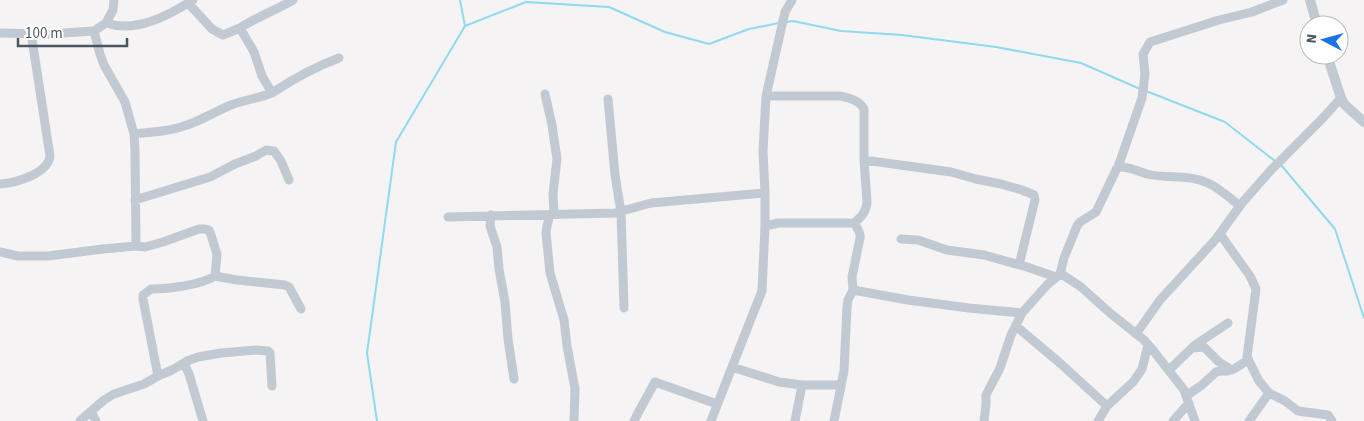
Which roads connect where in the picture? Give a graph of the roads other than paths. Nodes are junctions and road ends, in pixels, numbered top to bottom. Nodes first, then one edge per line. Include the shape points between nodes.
1 (114, 0) edge
2 (293, 0) edge
3 (792, 0) edge
4 (1283, 0) edge
5 (1310, 0) edge
6 (191, 2) edge
7 (1314, 15) edge
8 (106, 23) junction
9 (240, 28) junction
10 (94, 31) junction
11 (0, 33) edge
12 (31, 33) junction
13 (339, 58) dead end
14 (1330, 65) edge
15 (272, 93) junction
16 (545, 94) dead end
17 (766, 96) junction
18 (1341, 98) junction
19 (608, 99) dead end
20 (1364, 122) edge
21 (134, 134) junction
22 (864, 160) junction
23 (1118, 167) junction
24 (289, 180) dead end
25 (0, 184) edge
26 (765, 193) junction
27 (135, 200) junction
28 (1240, 206) junction
29 (621, 212) junction
30 (552, 214) junction
31 (491, 215) junction
32 (448, 217) dead end
33 (854, 223) junction
34 (765, 226) junction
35 (1220, 234) junction
36 (901, 239) dead end
37 (136, 246) junction
38 (0, 252) edge
39 (1019, 265) junction
40 (1058, 275) junction
41 (215, 276) junction
42 (853, 290) junction
43 (624, 308) dead end
44 (301, 310) dead end
45 (1022, 313) junction
46 (1228, 323) dead end
47 (1016, 326) junction
48 (1136, 334) junction
49 (1148, 344) junction
50 (1192, 348) junction
51 (1248, 360) junction
52 (184, 364) junction
53 (732, 366) junction
54 (1169, 370) junction
55 (1232, 370) junction
56 (158, 376) junction
57 (514, 379) dead end
58 (802, 385) junction
59 (840, 385) junction
60 (272, 386) dead end
61 (1268, 393) junction
62 (1188, 399) junction
63 (717, 404) junction
64 (1107, 406) junction
65 (91, 412) junction
66 (80, 421) edge
67 (96, 421) edge
68 (203, 421) edge
69 (574, 421) edge
70 (634, 421) edge
71 (711, 421) edge
72 (795, 421) edge
73 (834, 421) edge
74 (984, 421) edge
75 (1098, 421) edge
76 (1173, 421) edge
77 (1194, 421) edge
78 (1249, 421) edge
79 (1332, 421) edge

1 - 8 street
2 - 9 street
3 - 17 street via 785,12
4 - 23 street via 1150,42 1143,54 1142,98
5 - 7 street
6 - 8 street via 142,24 117,26
6 - 9 street via 212,29 223,35
8 - 10 street
9 - 15 street
10 - 12 street
10 - 21 street via 104,64 125,102
11 - 12 street
12 - 25 street via 50,162 30,176
13 - 15 street
14 - 18 street
15 - 21 street via 233,104 180,128
16 - 30 street via 557,159
17 - 22 street via 840,96 855,100 864,109
17 - 26 street
18 - 20 street via 1344,105
18 - 28 street
19 - 29 street
21 - 27 street
22 - 33 street via 866,209
22 - 39 street via 951,172 1034,195
23 - 28 street via 1158,176 1200,180
23 - 40 street via 1096,212 1077,226
24 - 27 street via 274,151 266,150 216,176
26 - 29 street via 651,203
26 - 34 street
27 - 37 street
28 - 35 street
29 - 30 street
29 - 43 street
30 - 31 street
30 - 69 street via 546,233 550,273 564,320 575,389
31 - 32 street
31 - 57 street via 490,226 497,247
33 - 34 street via 778,223
33 - 42 street via 861,235 852,277
34 - 53 street via 762,292
35 - 48 street via 1160,300
35 - 51 street via 1256,289
36 - 39 street via 918,240 947,250 984,255
37 - 38 street via 48,256
37 - 41 street via 145,247 199,229 209,230 216,254
39 - 40 street
40 - 45 street
40 - 48 street via 1081,287
41 - 44 street via 285,285
41 - 56 street via 189,285 151,289 143,295
42 - 45 street
42 - 59 street via 847,307 844,371
45 - 47 street
46 - 50 street
47 - 64 street
47 - 74 street via 986,395
48 - 49 street
49 - 54 street
49 - 64 street via 1142,369
50 - 54 street
50 - 55 street via 1204,347
51 - 55 street
51 - 61 street
52 - 56 street
52 - 60 street via 198,357 221,353 268,351
52 - 68 street
53 - 58 street via 779,382
53 - 63 street
54 - 62 street
55 - 62 street via 1216,372
56 - 65 street via 114,394
58 - 59 street
58 - 72 street
59 - 73 street
61 - 78 street
61 - 79 street via 1298,412 1328,415
62 - 76 street
62 - 77 street
63 - 70 street via 655,382
63 - 71 street
64 - 75 street
65 - 66 street
65 - 67 street

